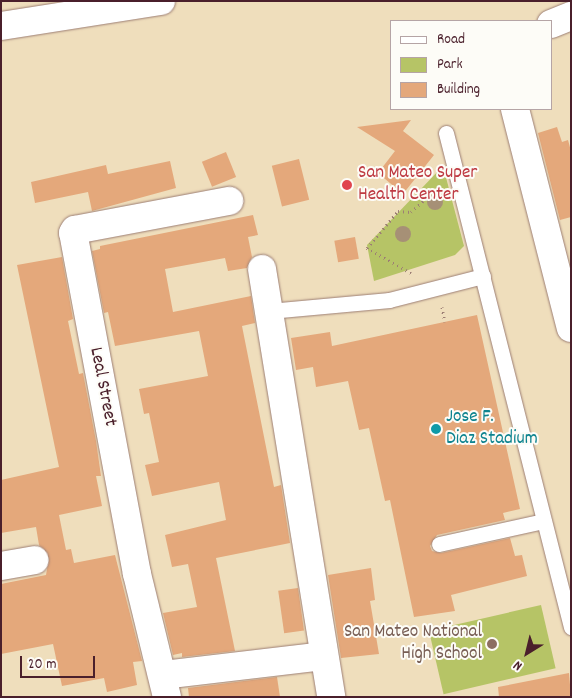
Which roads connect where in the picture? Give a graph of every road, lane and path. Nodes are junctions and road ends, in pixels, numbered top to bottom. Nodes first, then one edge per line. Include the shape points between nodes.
1 (161, 1) edge
2 (571, 16) edge
3 (552, 24) edge
4 (1, 26) edge
5 (515, 110) edge
6 (446, 133) dead end
7 (456, 171) junction
8 (229, 201) dead end
9 (262, 269) dead end
10 (483, 276) junction
11 (418, 294) junction
12 (269, 311) junction
13 (571, 328) edge
14 (544, 521) junction
15 (439, 544) dead end
16 (34, 560) dead end
17 (1, 566) edge
18 (571, 627) edge
19 (324, 656) junction
20 (165, 686) edge
21 (331, 697) edge

1 - 4 street
2 - 3 street
5 - 13 street
6 - 7 lane
7 - 10 lane
7 - 11 path via 411,212 398,211 367,248 414,274
8 - 20 street, Leal Street via 75,230 73,233 138,574
9 - 12 street
10 - 11 lane
10 - 14 lane
11 - 12 lane via 324,308
12 - 19 street
14 - 15 lane
14 - 18 lane
16 - 17 street
19 - 20 street
19 - 21 street

